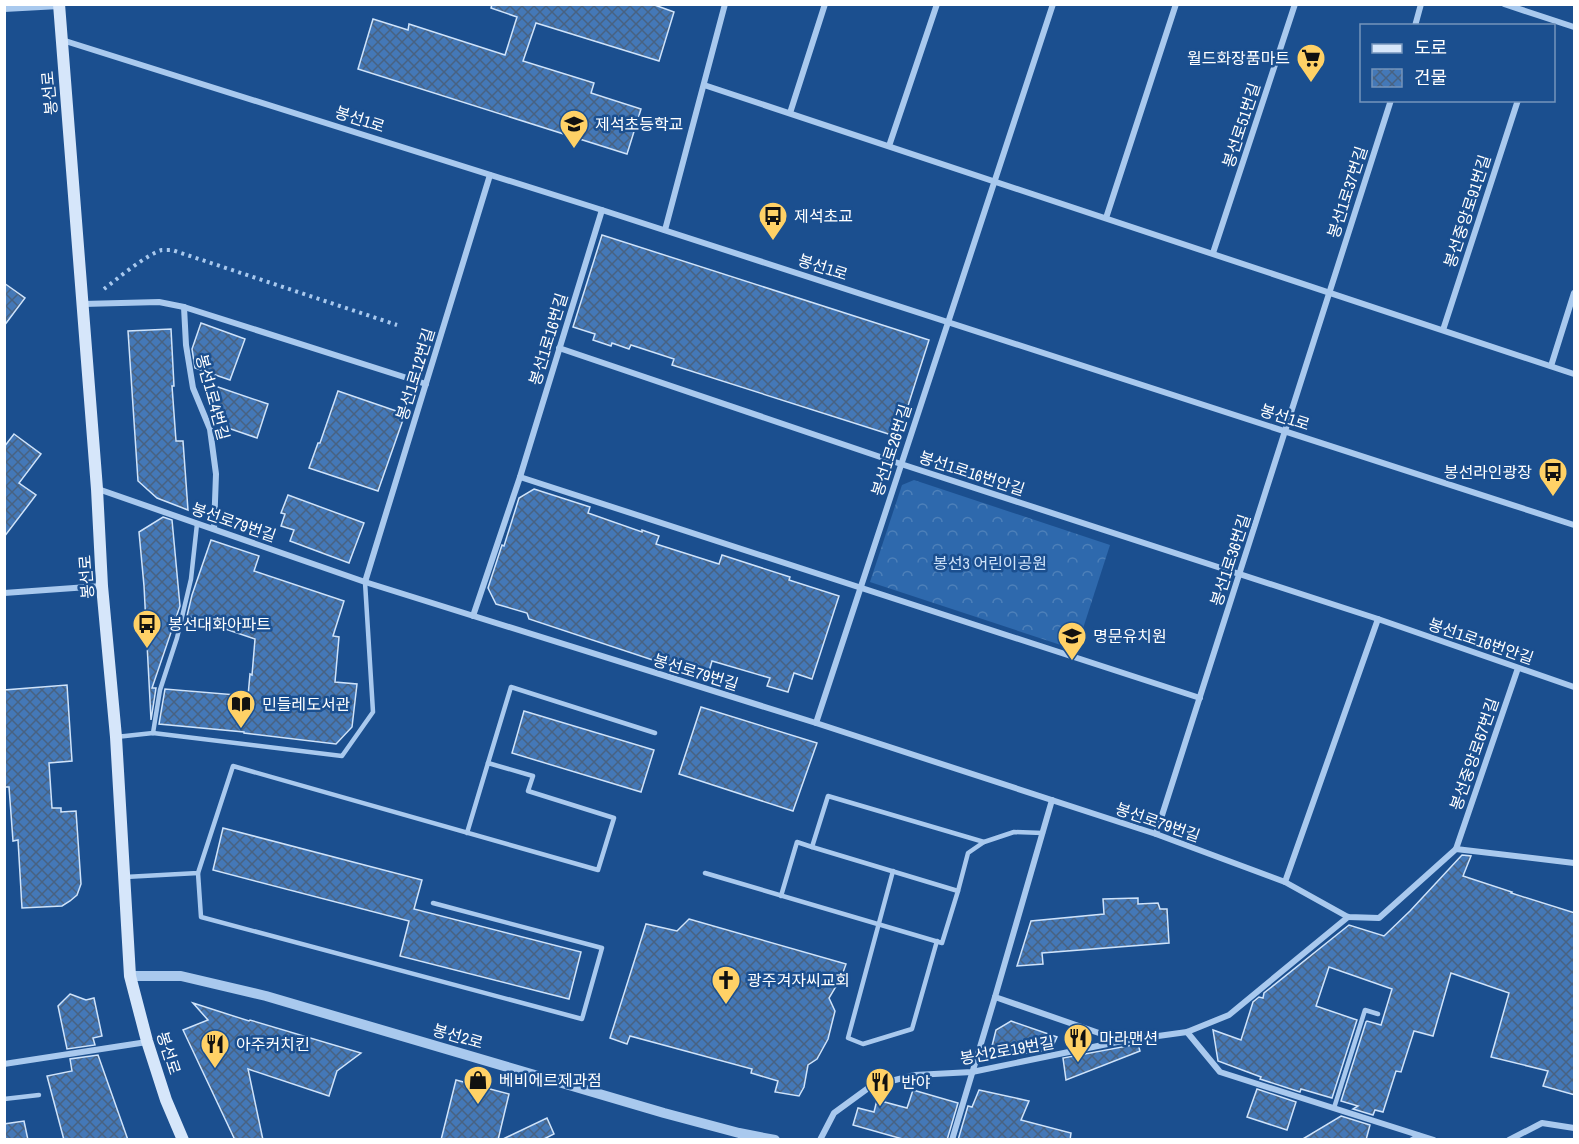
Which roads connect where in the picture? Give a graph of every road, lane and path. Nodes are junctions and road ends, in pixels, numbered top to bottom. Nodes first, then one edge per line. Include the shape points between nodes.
1 (725, 4) edge
2 (825, 4) edge
3 (937, 4) edge
4 (1053, 4) edge
5 (1176, 4) edge
6 (1294, 4) edge
7 (1421, 4) edge
8 (1504, 4) edge
9 (59, 5) edge
10 (4, 9) edge
11 (1545, 17) junction
12 (1416, 24) edge
13 (1543, 24) edge
14 (1575, 27) edge
15 (62, 40) junction
16 (704, 84) junction
17 (1390, 102) edge
18 (1517, 102) edge
19 (790, 113) junction
20 (889, 146) junction
21 (490, 175) junction
22 (994, 181) junction
23 (602, 210) junction
24 (1106, 218) junction
25 (665, 230) junction
26 (1213, 253) junction
27 (1329, 292) junction
28 (1575, 293) edge
29 (83, 304) junction
30 (184, 307) junction
31 (948, 321) junction
32 (397, 325) dead end
33 (1443, 330) junction
34 (560, 348) junction
35 (1551, 366) junction
36 (1575, 374) edge
37 (426, 384) junction
38 (1285, 431) junction
39 (901, 464) junction
40 (520, 477) junction
41 (97, 489) junction
42 (197, 524) junction
43 (1575, 525) edge
44 (214, 530) junction
45 (1239, 574) junction
46 (365, 582) junction
47 (102, 586) junction
48 (860, 588) junction
49 (4, 593) edge
50 (473, 616) junction
51 (1378, 620) junction
52 (1518, 668) junction
53 (1575, 687) edge
54 (1200, 698) junction
55 (816, 723) junction
56 (153, 733) junction
57 (655, 733) dead end
58 (116, 737) junction
59 (488, 763) junction
60 (1052, 800) junction
61 (1043, 832) junction
62 (467, 833) junction
63 (1156, 834) junction
64 (984, 842) junction
65 (812, 847) junction
66 (1456, 849) junction
67 (1575, 863) edge
68 (892, 871) junction
69 (198, 873) junction
70 (705, 873) dead end
71 (125, 877) junction
72 (1285, 882) junction
73 (958, 891) junction
74 (781, 896) junction
75 (433, 903) dead end
76 (1348, 917) junction
77 (877, 924) junction
78 (937, 941) junction
79 (130, 976) junction
80 (995, 997) junction
81 (1378, 1014) dead end
82 (1187, 1032) junction
83 (1122, 1041) junction
84 (147, 1042) junction
85 (4, 1065) edge
86 (972, 1072) junction
87 (39, 1095) dead end
88 (4, 1099) edge
89 (1334, 1108) junction
90 (1575, 1128) edge
91 (1419, 1135) junction
92 (734, 1136) edge
93 (183, 1140) edge
94 (775, 1140) edge
95 (820, 1140) edge
96 (952, 1140) edge
97 (1411, 1140) edge
98 (1434, 1140) edge
99 (1509, 1140) edge

1 - 16 street
2 - 19 street
3 - 20 street
4 - 22 street, 봉선1로26번길
5 - 24 street
6 - 26 street, 봉선로51번길
7 - 12 street
8 - 11 street
9 - 10 street
9 - 15 main road, 봉선로
11 - 13 street
11 - 14 street
15 - 21 street, 봉선1로
15 - 29 main road, 봉선로
16 - 19 street
16 - 25 street
17 - 27 street, 봉선1로37번길
18 - 33 street, 봉선중앙로91번길
19 - 20 street
20 - 22 street
21 - 23 street, 봉선1로
21 - 37 street, 봉선1로12번길
22 - 24 street
22 - 31 street, 봉선1로26번길
23 - 25 street, 봉선1로
23 - 34 street, 봉선1로16번길
24 - 26 street
25 - 31 street, 봉선1로
26 - 27 street
27 - 33 street
27 - 38 street, 봉선1로37번길
28 - 35 street
29 - 30 street via 159,302
29 - 32 path via 139,263 163,250 172,250
29 - 41 main road, 봉선로
30 - 37 street
30 - 44 street, 봉선1로4번길 via 193,388 210,429 216,474
31 - 38 street, 봉선1로
31 - 39 street, 봉선1로26번길
33 - 35 street
34 - 39 street, 봉선1로16번안길
34 - 40 street, 봉선1로16번길
35 - 36 street
37 - 46 street, 봉선1로12번길
38 - 43 street, 봉선1로
38 - 45 street, 봉선1로36번길
39 - 45 street, 봉선1로16번안길
39 - 48 street, 봉선1로26번길
40 - 48 street
40 - 50 street, 봉선1로16번길
41 - 42 street, 봉선로79번길
41 - 47 main road, 봉선로
42 - 44 street, 봉선로79번길
42 - 56 lane via 191,579 160,690
44 - 46 street, 봉선로79번길
45 - 51 street, 봉선1로16번안길
45 - 54 street, 봉선1로36번길
46 - 50 street, 봉선로79번길
46 - 56 lane via 372,711 342,756
47 - 49 street
47 - 58 main road, 봉선로
48 - 54 street
48 - 55 street, 봉선1로26번길
50 - 55 street, 봉선로79번길
51 - 52 street, 봉선1로16번안길
51 - 72 street
52 - 53 street, 봉선1로16번안길
52 - 66 street, 봉선중앙로67번길
54 - 63 street, 봉선1로36번길
55 - 60 street, 봉선로79번길
56 - 58 lane
57 - 59 lane via 511,687
58 - 71 main road, 봉선로
59 - 62 lane
59 - 62 lane via 533,776 528,791 614,818 598,870
60 - 61 street
60 - 63 street, 봉선로79번길
61 - 64 lane via 1014,832
61 - 80 street
62 - 69 lane via 233,766
63 - 72 street, 봉선로79번길
64 - 65 lane via 828,796
64 - 73 lane via 968,853
65 - 68 lane
65 - 74 lane via 797,842
66 - 67 street
66 - 76 street, 봉선중앙로67번길 via 1379,918
68 - 73 lane
68 - 77 lane
69 - 71 lane
69 - 75 lane via 201,917 582,1019 602,948
70 - 74 lane
71 - 79 main road, 봉선로
72 - 76 street, 봉선로79번길
73 - 78 lane via 942,943
74 - 77 lane
76 - 82 street, 봉선2로19번길 via 1229,1015
77 - 78 lane
77 - 78 lane via 848,1038 863,1044 912,1029
79 - 84 main road, 봉선로
79 - 92 street, 봉선2로 via 181,976 266,996
80 - 83 street
80 - 86 street
81 - 89 lane via 1365,1010
82 - 83 street, 봉선2로19번길
82 - 89 street via 1220,1072
83 - 86 street, 봉선2로19번길
84 - 85 street
84 - 93 main road, 봉선로
86 - 95 street, 봉선2로19번길 via 915,1074 871,1086 834,1113
86 - 96 street
87 - 88 lane
89 - 91 street
90 - 99 street via 1542,1123
91 - 97 lane
91 - 98 street
92 - 94 street, 봉선2로

